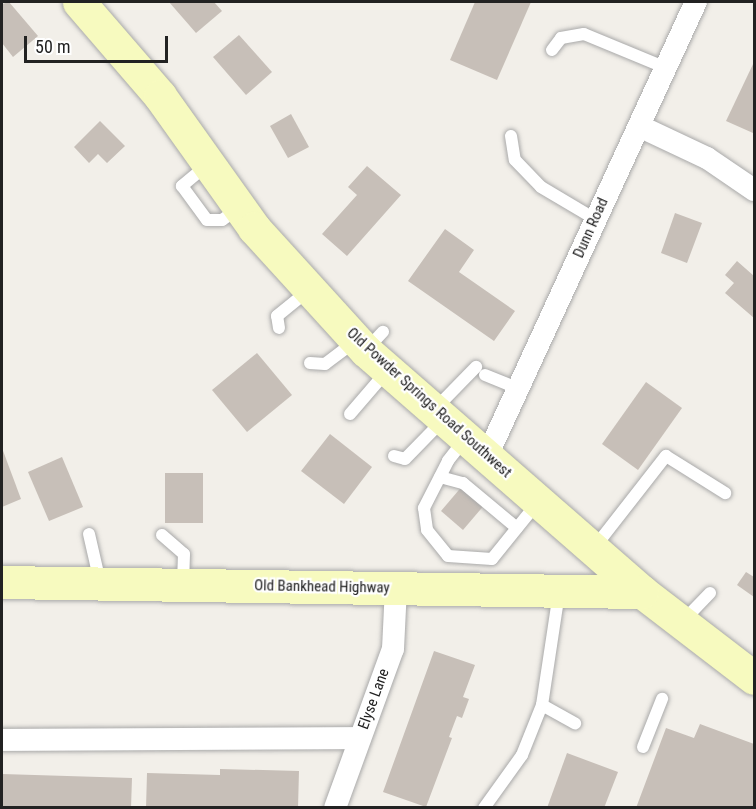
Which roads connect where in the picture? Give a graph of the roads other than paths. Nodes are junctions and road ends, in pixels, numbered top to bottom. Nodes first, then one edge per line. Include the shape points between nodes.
1 (79, 2) edge
2 (696, 2) edge
3 (552, 50) dead end
4 (666, 68) junction
5 (639, 126) junction
6 (511, 136) dead end
7 (754, 190) edge
8 (595, 219) junction
9 (309, 289) junction
10 (279, 328) dead end
11 (373, 348) junction
12 (310, 363) dead end
13 (518, 388) junction
14 (350, 414) dead end
15 (458, 431) junction
16 (394, 456) dead end
17 (440, 477) junction
18 (725, 493) dead end
19 (539, 501) junction
20 (517, 528) junction
21 (89, 534) dead end
22 (162, 535) dead end
23 (594, 549) junction
24 (2, 582) edge
25 (101, 583) junction
26 (183, 584) junction
27 (396, 588) junction
28 (559, 591) junction
29 (642, 592) junction
30 (710, 593) dead end
31 (682, 622) junction
32 (754, 678) edge
33 (662, 699) dead end
34 (542, 705) junction
35 (575, 723) dead end
36 (360, 738) junction
37 (2, 740) edge
38 (643, 747) dead end
39 (336, 807) edge
40 (484, 807) edge

1 - 9 street, Old Powder Springs Road Southwest via 160,96 239,208
2 - 4 street, Dunn Road
3 - 4 lane via 561,38 584,34
4 - 5 street, Dunn Road
5 - 7 street via 707,158
5 - 8 street, Dunn Road
6 - 8 lane via 515,160 541,187
8 - 13 street, Dunn Road
9 - 10 lane via 277,316
9 - 11 street, Old Powder Springs Road Southwest
11 - 12 lane via 325,364
11 - 14 lane
11 - 15 street, Old Powder Springs Road Southwest
13 - 15 street, Dunn Road
13 - 15 lane via 481,371
15 - 16 lane via 405,459
15 - 17 lane
15 - 19 street, Old Powder Springs Road Southwest
17 - 20 lane via 463,483
17 - 20 lane via 424,508 427,530 448,556 492,559
18 - 23 lane via 666,456
19 - 20 lane
19 - 23 street, Old Powder Springs Road Southwest
21 - 25 lane
22 - 26 lane via 184,554
23 - 29 street, Old Powder Springs Road Southwest
24 - 25 street, Old Bankhead Highway
25 - 26 street, Old Bankhead Highway
26 - 27 street, Old Bankhead Highway
27 - 28 street, Old Bankhead Highway
27 - 36 street, Elyse Lane via 393,649
28 - 29 street, Old Bankhead Highway
28 - 34 lane
29 - 31 street, Old Powder Springs Road Southwest
30 - 31 lane
31 - 32 street, Old Powder Springs Road Southwest
33 - 38 lane
34 - 35 lane
34 - 40 lane via 522,755
36 - 37 street
36 - 39 street, Elyse Lane

